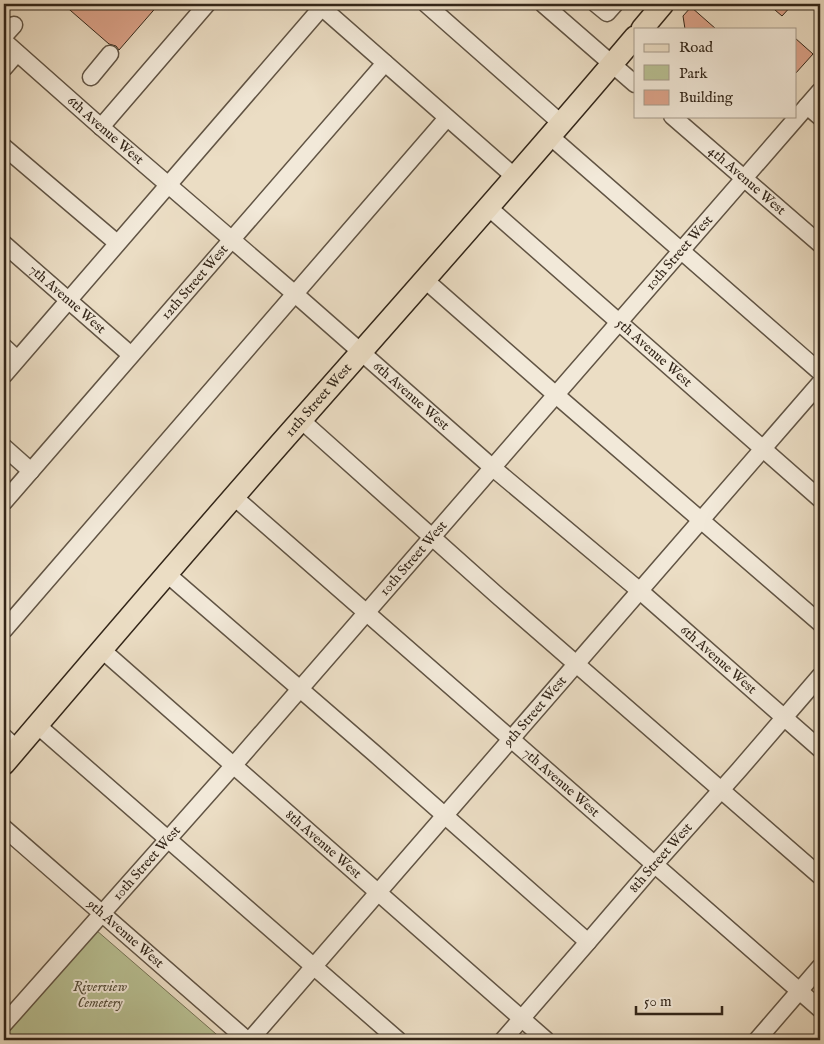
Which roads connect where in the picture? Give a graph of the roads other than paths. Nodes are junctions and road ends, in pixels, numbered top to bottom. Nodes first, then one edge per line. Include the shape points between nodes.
1 (207, 4) edge
2 (426, 4) edge
3 (543, 4) edge
4 (596, 4) edge
5 (616, 4) edge
6 (662, 4) edge
7 (320, 5) edge
8 (643, 28) edge
9 (634, 38) edge
10 (4, 41) edge
11 (17, 53) junction
12 (110, 54) dead end
13 (385, 63) junction
14 (612, 64) junction
15 (4, 68) edge
16 (91, 78) dead end
17 (634, 83) edge
18 (820, 91) edge
19 (807, 106) junction
20 (820, 117) edge
21 (447, 118) junction
22 (674, 118) edge
23 (101, 127) junction
24 (557, 130) junction
25 (4, 146) edge
26 (514, 177) junction
27 (744, 179) junction
28 (168, 185) junction
29 (488, 207) junction
30 (232, 239) junction
31 (4, 244) edge
32 (117, 244) junction
33 (820, 244) edge
34 (682, 251) junction
35 (424, 279) junction
36 (295, 294) junction
37 (68, 300) junction
38 (619, 322) junction
39 (4, 347) edge
40 (361, 352) junction
41 (131, 355) junction
42 (17, 359) junction
43 (820, 372) edge
44 (4, 375) edge
45 (820, 383) edge
46 (556, 395) junction
47 (301, 420) junction
48 (4, 447) edge
49 (763, 449) junction
50 (493, 468) junction
51 (31, 471) junction
52 (234, 497) junction
53 (820, 499) edge
54 (4, 502) edge
55 (702, 520) junction
56 (432, 538) junction
57 (167, 574) junction
58 (640, 591) junction
59 (367, 613) junction
60 (820, 623) edge
61 (4, 630) edge
62 (101, 650) junction
63 (577, 664) junction
64 (820, 676) edge
65 (300, 689) junction
66 (784, 717) junction
67 (37, 725) junction
68 (512, 739) junction
69 (820, 749) edge
70 (8, 750) edge
71 (233, 766) junction
72 (721, 790) junction
73 (445, 815) junction
74 (4, 828) edge
75 (168, 839) junction
76 (654, 864) junction
77 (820, 876) edge
78 (377, 892) junction
79 (102, 913) junction
80 (588, 942) junction
81 (314, 966) junction
82 (820, 967) edge
83 (800, 991) junction
84 (820, 1009) edge
85 (522, 1018) junction
86 (4, 1024) edge
87 (248, 1040) edge
88 (398, 1040) edge
89 (503, 1040) edge
90 (546, 1040) edge
91 (757, 1040) edge

1 - 23 street
2 - 24 street
3 - 14 street
4 - 5 street via 607,13
6 - 8 main road
7 - 13 street
7 - 28 street
9 - 14 main road, 11th Street West
10 - 11 street, 6th Avenue West
11 - 15 street
11 - 23 street, 6th Avenue West
12 - 16 street
13 - 21 street
13 - 30 street, 12th Street West
14 - 17 street
14 - 24 main road, 11th Street West
18 - 19 street, 10th Street West
19 - 20 street
19 - 27 street, 10th Street West
21 - 26 street
21 - 36 street
22 - 27 street, 4th Avenue West
23 - 28 street, 6th Avenue West
24 - 26 main road, 11th Street West
24 - 34 street
25 - 32 street
26 - 29 main road, 11th Street West
27 - 33 street, 4th Avenue West
27 - 34 street, 10th Street West
28 - 30 street, 6th Avenue West
28 - 32 street
29 - 35 main road, 11th Street West
29 - 38 street, 5th Avenue West
30 - 36 street, 6th Avenue West
30 - 41 street, 12th Street West
31 - 37 street, 7th Avenue West
32 - 37 street
34 - 38 street, 10th Street West
34 - 43 street
35 - 40 main road, 11th Street West
35 - 46 street
36 - 40 street, 6th Avenue West
36 - 61 street
37 - 41 street, 7th Avenue West
37 - 42 street
38 - 46 street, 10th Street West
38 - 49 street, 5th Avenue West
39 - 42 street
40 - 47 main road, 11th Street West
40 - 50 street, 6th Avenue West
41 - 51 street, 12th Street West
42 - 44 street
45 - 49 street, 9th Street West
46 - 50 street, 10th Street West
46 - 55 street
47 - 52 main road, 11th Street West
47 - 56 street
48 - 51 street
49 - 53 street, 5th Avenue West
49 - 55 street, 9th Street West
50 - 56 street, 10th Street West
50 - 58 street, 6th Avenue West
51 - 54 street, 12th Street West
52 - 57 main road, 11th Street West
52 - 59 street, 7th Avenue West
55 - 58 street, 9th Street West
55 - 60 street
56 - 59 street, 10th Street West
56 - 63 street
57 - 62 main road, 11th Street West
57 - 65 street
58 - 63 street, 9th Street West
58 - 66 street, 6th Avenue West
59 - 65 street, 10th Street West
59 - 68 street, 7th Avenue West
62 - 67 main road, 11th Street West
62 - 71 street, 8th Avenue West
63 - 68 street, 9th Street West
63 - 72 street
64 - 66 street, 8th Street West
65 - 71 street, 10th Street West
65 - 73 street
66 - 69 street, 6th Avenue West
66 - 72 street, 8th Street West
67 - 70 main road, 11th Street West
67 - 75 street
68 - 73 street, 9th Street West
68 - 76 street, 7th Avenue West
71 - 75 street, 10th Street West
71 - 78 street, 8th Avenue West
72 - 76 street, 8th Street West
72 - 77 street
73 - 78 street, 9th Street West
73 - 80 street
74 - 79 street, 9th Avenue West
75 - 79 street, 10th Street West
75 - 81 street
76 - 80 street, 8th Street West
76 - 83 street, 7th Avenue West
78 - 81 street, 9th Street West
78 - 85 street, 8th Avenue West
79 - 86 street, 10th Street West
79 - 87 street, 9th Avenue West
80 - 85 street, 8th Street West
81 - 87 street, 9th Street West
81 - 88 street
82 - 83 street
83 - 84 street, 7th Avenue West
83 - 91 street
85 - 89 street, 8th Street West
85 - 90 street, 8th Avenue West

